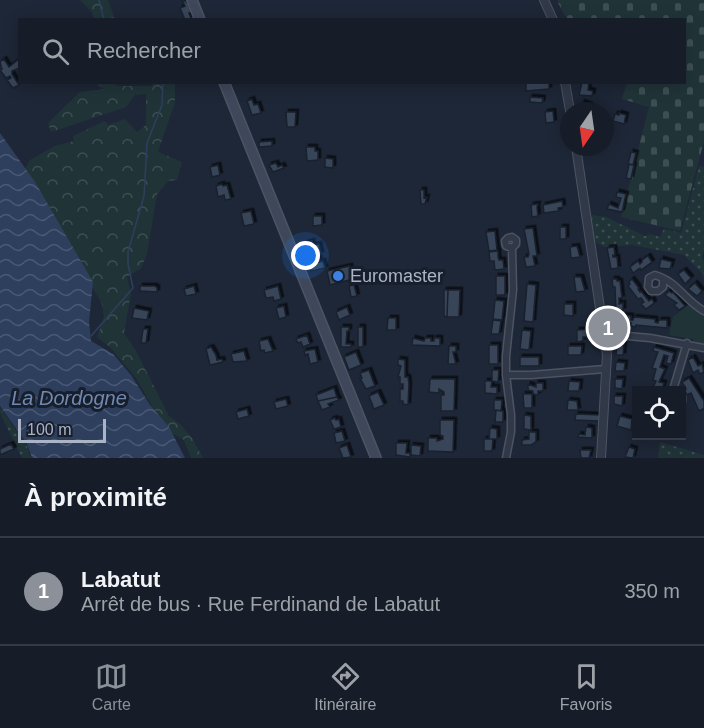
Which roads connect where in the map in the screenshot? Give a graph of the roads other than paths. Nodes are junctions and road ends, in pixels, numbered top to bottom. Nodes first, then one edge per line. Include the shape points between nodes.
1 (192, 0) edge
2 (544, 0) edge
3 (199, 18) edge
4 (553, 18) edge
5 (225, 84) edge
6 (565, 84) edge
7 (568, 102) edge
8 (577, 156) edge
9 (512, 248) dead end
10 (663, 280) dead end
11 (704, 311) edge
12 (604, 334) junction
13 (687, 344) junction
14 (704, 348) edge
15 (605, 369) junction
16 (506, 375) junction
17 (674, 386) edge
18 (376, 458) edge
19 (506, 458) edge
20 (601, 458) edge

1 - 3 main road
2 - 4 street
5 - 18 main road
6 - 7 street
8 - 12 street
9 - 16 street
10 - 11 street via 675,284 693,305
12 - 13 street
12 - 15 street
13 - 14 street
13 - 17 street
15 - 16 street
15 - 20 street
16 - 19 street via 511,432

